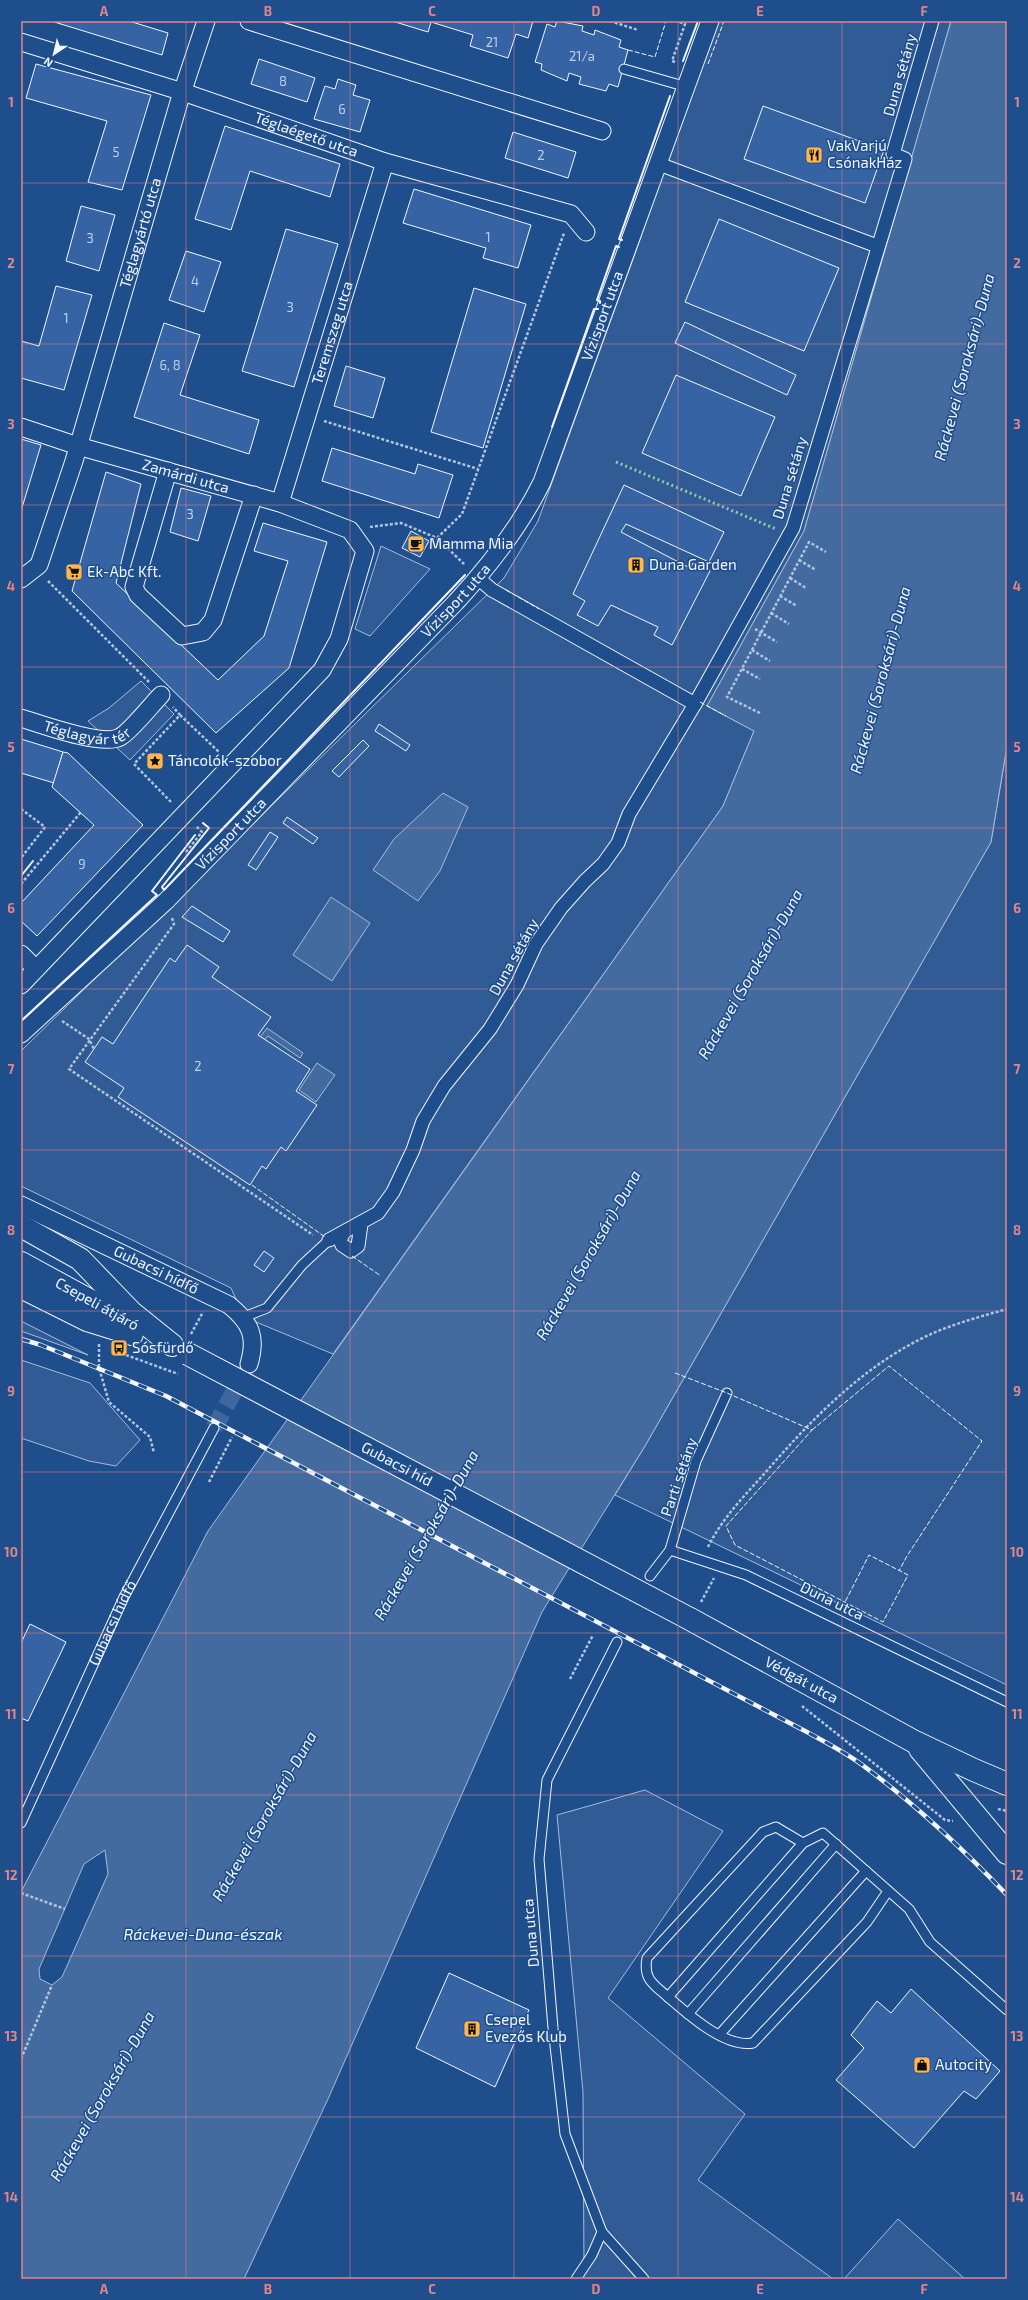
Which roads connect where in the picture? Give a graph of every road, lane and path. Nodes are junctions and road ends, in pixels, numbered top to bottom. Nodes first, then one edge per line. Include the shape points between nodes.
1 (206, 21) edge
2 (249, 21) edge
3 (610, 21) edge
4 (710, 21) edge
5 (932, 21) edge
6 (638, 30) dead end
7 (22, 43) edge
8 (624, 68) dead end
9 (687, 87) junction
10 (183, 92) junction
11 (602, 131) dead end
12 (385, 162) junction
13 (659, 164) junction
14 (571, 214) junction
15 (586, 232) dead end
16 (877, 246) junction
17 (308, 416) junction
18 (21, 427) edge
19 (78, 446) junction
20 (478, 469) junction
21 (168, 471) junction
22 (254, 495) junction
23 (280, 503) junction
24 (350, 530) junction
25 (437, 538) junction
26 (449, 550) dead end
27 (826, 552) dead end
28 (800, 560) junction
29 (816, 570) dead end
30 (478, 578) junction
31 (790, 578) junction
32 (21, 579) edge
33 (47, 580) dead end
34 (806, 588) dead end
35 (780, 596) junction
36 (797, 606) dead end
37 (771, 613) junction
38 (741, 621) junction
39 (789, 624) dead end
40 (777, 642) dead end
41 (752, 650) junction
42 (770, 661) dead end
43 (742, 669) junction
44 (143, 676) dead end
45 (760, 679) dead end
46 (162, 695) dead end
47 (695, 704) junction
48 (760, 713) dead end
49 (180, 715) dead end
50 (21, 718) edge
51 (207, 741) dead end
52 (134, 764) dead end
53 (171, 803) dead end
54 (21, 809) edge
55 (81, 812) dead end
56 (184, 815) junction
57 (184, 855) dead end
58 (21, 858) edge
59 (21, 884) edge
60 (166, 901) junction
61 (21, 954) edge
62 (36, 969) junction
63 (21, 985) edge
64 (47, 1010) junction
65 (21, 1034) edge
66 (89, 1039) junction
67 (94, 1049) dead end
68 (21, 1205) edge
69 (361, 1224) junction
70 (21, 1226) edge
71 (344, 1232) junction
72 (327, 1241) junction
73 (21, 1263) edge
74 (23, 1289) edge
75 (1007, 1309) edge
76 (211, 1313) dead end
77 (244, 1317) junction
78 (191, 1333) dead end
79 (99, 1344) dead end
80 (180, 1350) junction
81 (248, 1364) tunnel mouth
82 (727, 1393) dead end
83 (214, 1428) tunnel mouth
84 (232, 1436) dead end
85 (154, 1453) dead end
86 (209, 1482) dead end
87 (670, 1550) junction
88 (702, 1559) junction
89 (717, 1572) dead end
90 (650, 1576) dead end
91 (695, 1611) junction
92 (593, 1634) dead end
93 (617, 1642) dead end
94 (570, 1679) dead end
95 (796, 1702) dead end
96 (1007, 1702) edge
97 (913, 1741) junction
98 (1007, 1784) edge
99 (1007, 1811) edge
100 (975, 1812) junction
101 (21, 1823) edge
102 (803, 1844) junction
103 (836, 1844) junction
104 (1007, 1853) edge
105 (866, 1871) junction
106 (888, 1891) junction
107 (21, 1893) edge
108 (65, 1909) dead end
109 (52, 1985) dead end
110 (668, 1997) junction
111 (1007, 2010) edge
112 (688, 2014) junction
113 (719, 2035) junction
114 (21, 2059) edge
115 (602, 2232) junction
116 (576, 2279) edge
117 (644, 2279) edge

1 - 10 street, Téglagyártó utca
2 - 11 street
3 - 6 path
4 - 9 street, Vízisport utca
5 - 16 street, Duna sétány via 893,154 905,159
7 - 10 street, Téglaégető utca
8 - 9 lane
9 - 13 street, Vízisport utca
10 - 12 street, Téglaégető utca
10 - 19 street, Téglagyártó utca
12 - 14 street, Téglaégető utca
12 - 17 street, Teremszeg utca
13 - 16 street
13 - 30 street, Vízisport utca via 542,482 527,512
14 - 15 street
14 - 20 path
16 - 38 street, Duna sétány via 793,528
17 - 20 path
17 - 23 street, Teremszeg utca
18 - 19 street, Zamárdi utca
19 - 21 street, Zamárdi utca
19 - 32 street via 39,565
20 - 25 path via 462,514
21 - 22 street, Zamárdi utca
21 - 22 street via 134,587 138,595 182,636 204,632 213,620
22 - 23 street, Zamárdi utca
23 - 24 street, Zamárdi utca
24 - 25 path via 401,523
24 - 56 street via 365,551 333,652 322,670
25 - 26 path
27 - 28 path via 809,542
28 - 29 path
28 - 31 path
30 - 47 street via 492,590
30 - 60 street, Vízisport utca
31 - 34 path
31 - 35 path
33 - 44 path
35 - 36 path
35 - 37 path
37 - 39 path
37 - 41 path
38 - 40 path
38 - 47 street, Duna sétány
41 - 42 path
41 - 43 path
43 - 45 path
43 - 48 path via 727,697
46 - 50 street, Téglagyár tér via 120,737 108,740 70,733
47 - 69 street, Duna sétány via 629,814 618,843 603,864 561,908 536,944 518,985 490,1029 444,1086 422,1121 413,1150 393,1192 378,1213
49 - 51 path
52 - 53 path
54 - 58 path via 45,827
55 - 59 path
56 - 57 path via 202,832
56 - 62 street
60 - 64 street, Vízisport utca
60 - 66 path via 174,924
61 - 62 street
62 - 63 street
64 - 65 street, Vízisport utca
64 - 66 path
66 - 67 path
66 - 72 path via 69,1069
68 - 77 street, Gubacsi hídfő via 229,1305
69 - 71 street, Duna sétány
69 - 71 street via 358,1246 351,1251 342,1245 340,1240
70 - 80 main road via 80,1259 131,1312
71 - 72 street, Duna sétány
72 - 77 lane via 302,1265 267,1308
73 - 80 main road, Csepeli átjáró
74 - 80 main road, Csepeli átjáró via 86,1320
75 - 88 path via 942,1329 890,1357 841,1395 800,1433 725,1519
76 - 78 path via 204,1309
77 - 81 street, Gubacsi hídfő via 254,1348
79 - 85 path via 99,1368 109,1402 150,1437
80 - 91 main road, Gubacsi híd, bridge
82 - 87 lane, Parti sétány via 696,1460
83 - 101 lane, Gubacsi hídfő via 124,1597
84 - 86 path
87 - 88 lane, Duna utca
87 - 90 lane
88 - 96 lane, Duna utca via 746,1575
89 - 91 path
91 - 97 main road, Védgát utca
92 - 94 path
93 - 115 lane, Duna utca via 547,1780 539,1859 565,2134
95 - 100 path via 944,1820 957,1822
97 - 98 main road, Védgát utca
97 - 100 main road, Védgát utca
99 - 100 path via 987,1806
100 - 104 main road, Védgát utca
102 - 103 lane via 823,1833
102 - 110 lane
102 - 110 lane via 776,1827 763,1832 647,1958 645,1969 650,1982
103 - 105 lane
103 - 112 lane
105 - 106 lane
105 - 113 lane
106 - 111 lane via 909,1909 930,1942
106 - 113 lane via 867,1922 753,2043 742,2045
107 - 108 path
109 - 114 path
110 - 112 lane
112 - 113 lane
115 - 116 lane via 592,2255
115 - 117 lane, Duna utca

